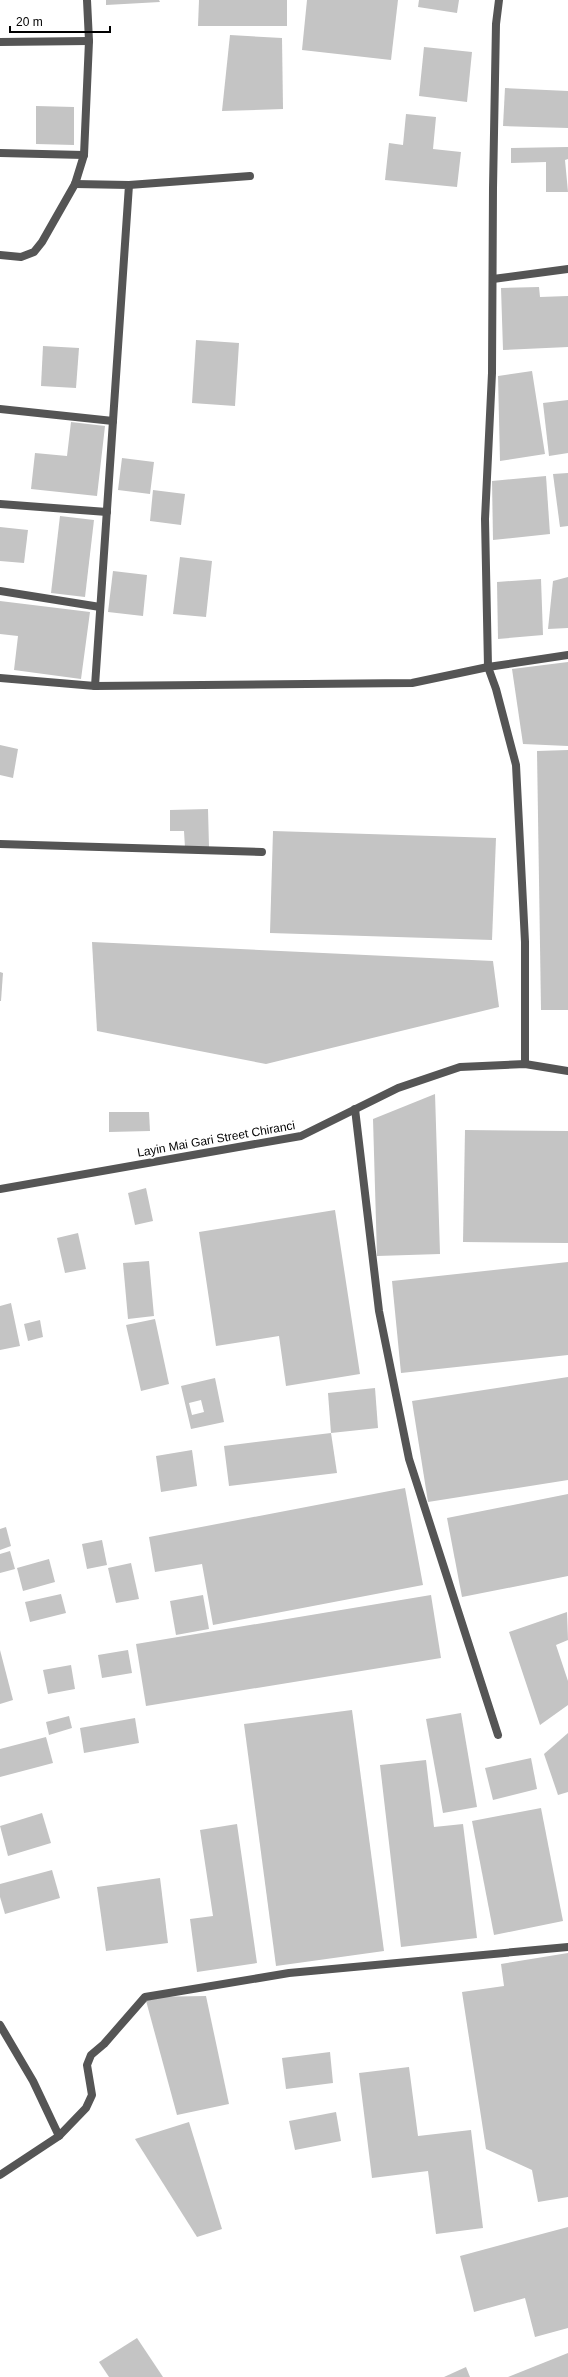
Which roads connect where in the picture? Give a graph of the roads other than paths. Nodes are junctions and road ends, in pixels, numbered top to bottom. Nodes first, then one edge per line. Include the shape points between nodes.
1 (87, 0) edge
2 (499, 0) edge
3 (89, 41) junction
4 (0, 42) edge
5 (0, 154) edge
6 (84, 155) junction
7 (250, 176) dead end
8 (74, 184) junction
9 (129, 185) junction
10 (0, 255) edge
11 (568, 269) edge
12 (492, 279) junction
13 (0, 409) edge
14 (113, 421) junction
15 (0, 504) edge
16 (107, 512) junction
17 (0, 591) edge
18 (100, 607) junction
19 (568, 655) edge
20 (488, 668) junction
21 (0, 678) edge
22 (95, 686) junction
23 (0, 844) edge
24 (262, 852) dead end
25 (525, 1064) junction
26 (568, 1071) edge
27 (355, 1109) junction
28 (0, 1189) edge
29 (498, 1735) dead end
30 (568, 1947) edge
31 (0, 2025) edge
32 (59, 2136) junction
33 (0, 2175) edge

1 - 3 street
2 - 12 street via 496,24
3 - 4 street
3 - 6 street
5 - 6 street
6 - 8 street
7 - 9 street
8 - 9 street
8 - 10 street via 34,252 21,257
9 - 14 street
11 - 12 street
12 - 20 street via 492,373 485,519
13 - 14 street
14 - 16 street
15 - 16 street
16 - 18 street
17 - 18 street
18 - 22 street
19 - 20 street
20 - 22 street via 412,683
20 - 25 street via 516,765 525,942
21 - 22 street
23 - 24 street
25 - 26 street, Layin Mai Gari Street Chiranci
25 - 27 street, Layin Mai Gari Street Chiranci via 460,1067 398,1088
27 - 28 street, Layin Mai Gari Street Chiranci via 302,1136
27 - 29 street via 379,1311 409,1459
30 - 32 street via 290,1973 145,1997 104,2044 91,2055 87,2065 92,2095 86,2108
31 - 32 street via 33,2080
32 - 33 street

